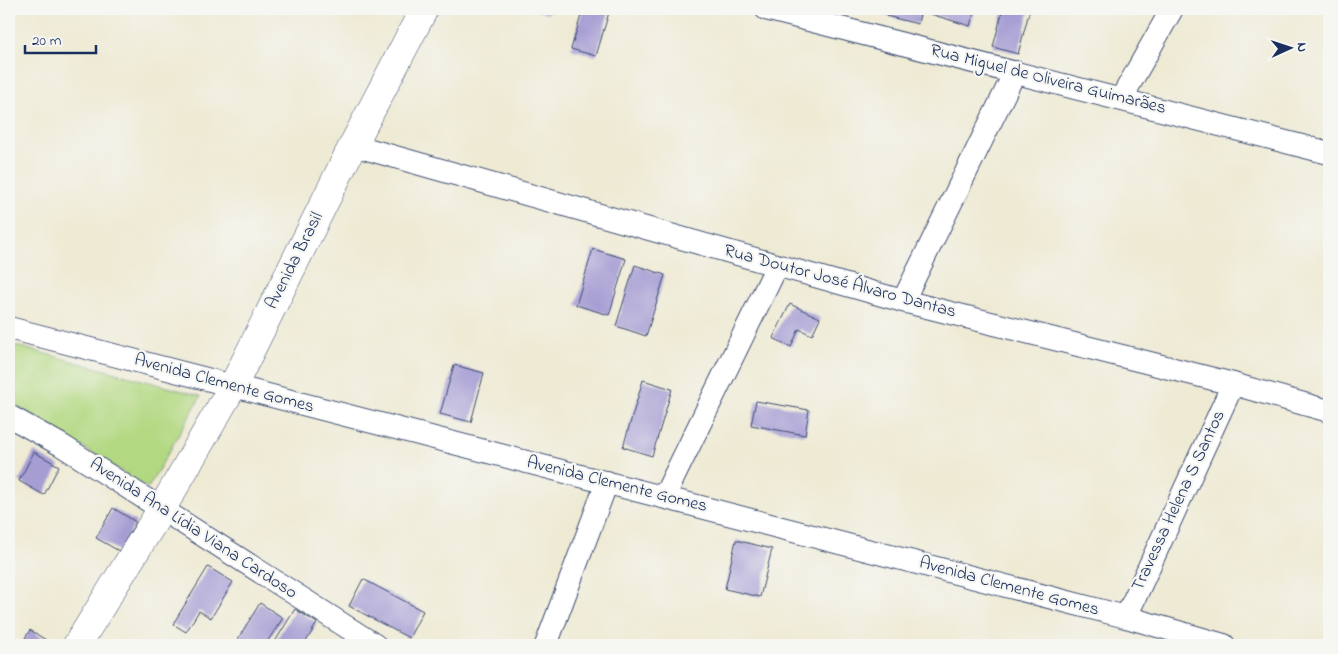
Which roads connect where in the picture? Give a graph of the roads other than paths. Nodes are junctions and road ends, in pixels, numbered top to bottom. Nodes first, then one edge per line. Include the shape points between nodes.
1 (424, 9) edge
2 (766, 9) edge
3 (1172, 9) edge
4 (1015, 72) junction
5 (1121, 99) junction
6 (353, 145) junction
7 (1329, 153) edge
8 (777, 266) junction
9 (903, 301) junction
10 (9, 328) edge
11 (1233, 384) junction
12 (233, 386) junction
13 (1329, 411) edge
14 (9, 416) edge
15 (607, 482) junction
16 (664, 497) junction
17 (161, 510) junction
18 (1126, 618) junction
19 (77, 645) edge
20 (375, 645) edge
21 (546, 645) edge
22 (1224, 645) edge

1 - 6 street, Avenida Brasil
2 - 4 street, Rua Miguel de Oliveira Guimarães
3 - 5 street
4 - 5 street, Rua Miguel de Oliveira Guimarães
4 - 9 street
5 - 7 street, Rua Miguel de Oliveira Guimarães
6 - 8 street, Rua Doutor José Álvaro Dantas
6 - 12 street, Avenida Brasil
8 - 9 street, Rua Doutor José Álvaro Dantas
8 - 16 street
9 - 11 street, Rua Doutor José Álvaro Dantas
10 - 12 street, Avenida Clemente Gomes
11 - 13 street, Rua Doutor José Álvaro Dantas
11 - 18 street, Travessa Helena S Santos
12 - 15 street, Avenida Clemente Gomes
12 - 17 street, Avenida Brasil
14 - 17 street, Avenida Ana Lídia Viana Cardoso via 61,445
15 - 16 street, Avenida Clemente Gomes
15 - 21 street
16 - 18 street, Avenida Clemente Gomes
17 - 19 street, Avenida Brasil
17 - 20 street, Avenida Ana Lídia Viana Cardoso
18 - 22 street, Avenida Clemente Gomes

